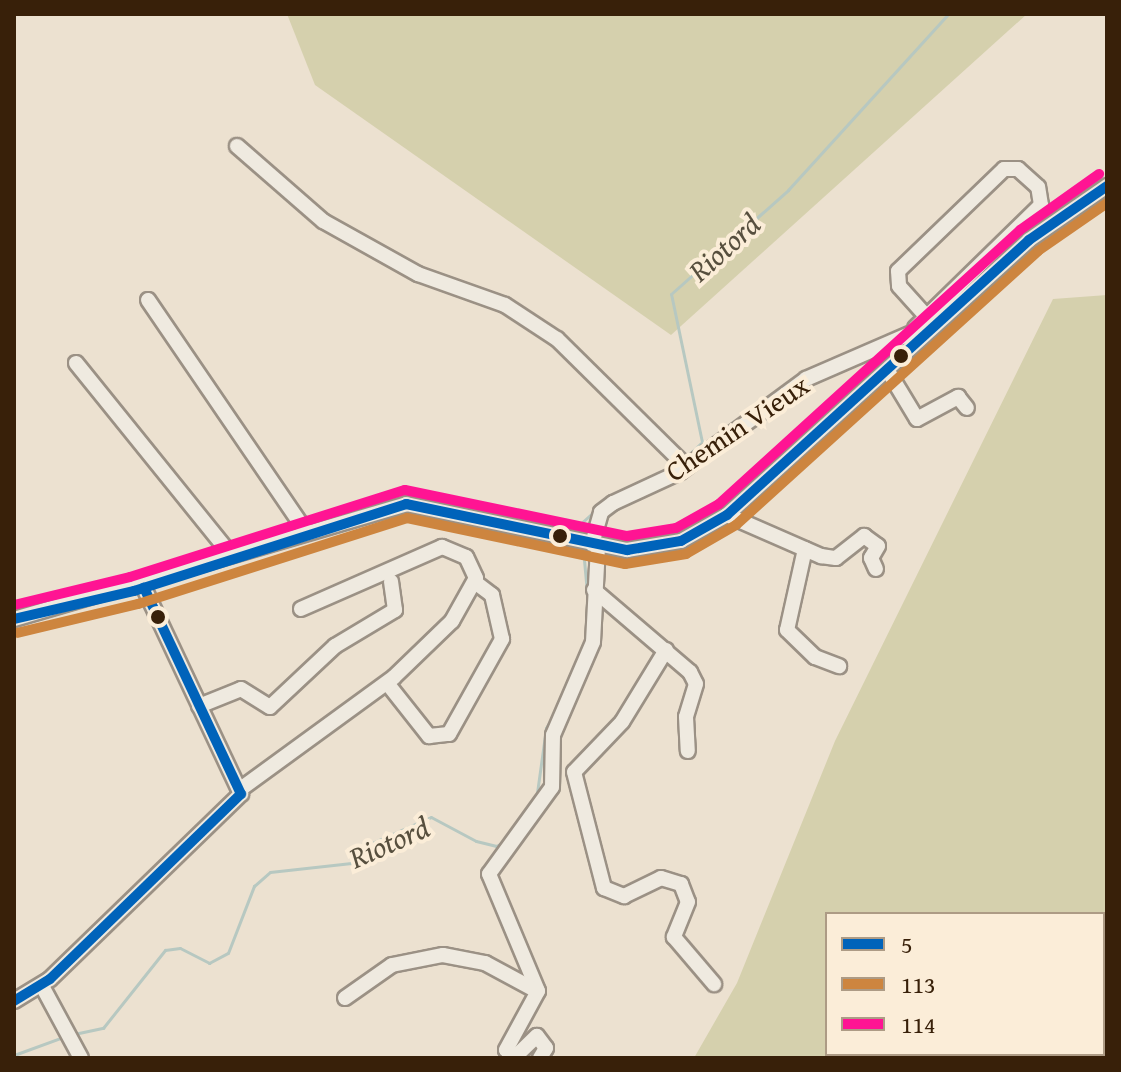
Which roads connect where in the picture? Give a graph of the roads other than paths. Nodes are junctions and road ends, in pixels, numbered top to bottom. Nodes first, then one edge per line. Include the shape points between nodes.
1 (237, 146) dead end
2 (1107, 186) edge
3 (148, 300) dead end
4 (923, 313) junction
5 (915, 337) junction
6 (76, 363) dead end
7 (888, 371) junction
8 (967, 408) dead end
9 (683, 463) junction
10 (727, 515) junction
11 (306, 532) junction
12 (595, 545) junction
13 (805, 549) junction
14 (231, 555) junction
15 (876, 569) dead end
16 (391, 581) dead end
17 (475, 582) junction
18 (139, 585) junction
19 (594, 590) junction
20 (301, 609) dead end
21 (20, 617) edge
22 (666, 650) junction
23 (839, 666) dead end
24 (387, 683) junction
25 (199, 706) junction
26 (688, 751) dead end
27 (242, 788) junction
28 (714, 984) dead end
29 (42, 986) junction
30 (538, 991) junction
31 (345, 998) dead end
32 (14, 1001) edge
33 (81, 1058) edge
34 (540, 1058) edge

1 - 9 street via 323,221 418,274 505,305 557,339
2 - 5 street via 1042,229
3 - 11 street
4 - 4 street via 1041,205 1038,187 1018,169 1004,169 898,271 899,286
4 - 5 street
5 - 7 street
5 - 9 street, Chemin Vieux via 806,379
6 - 14 street
7 - 8 street via 917,419 958,397
7 - 10 street
9 - 12 street, Chemin Vieux via 601,512
10 - 12 street via 664,546
10 - 13 street
11 - 12 street via 417,504
11 - 14 street
12 - 19 street, Chemin Vieux
13 - 15 street via 836,558 864,536 876,541
13 - 23 street via 787,630 815,657
14 - 18 street
14 - 18 street
16 - 25 street via 395,610 335,646 270,707 241,689
17 - 20 street via 466,557 442,547
17 - 24 street via 452,621
17 - 24 street via 500,612 502,639 449,734 429,736
18 - 21 street
18 - 25 street
19 - 22 street
19 - 30 street, Chemin Vieux via 593,642 553,735 552,787 489,874
22 - 26 street via 696,684 686,717
22 - 28 street via 622,722 574,772 604,888 624,896 661,878 681,884 688,902 674,937
24 - 27 street
25 - 27 street
27 - 29 street
29 - 32 street
29 - 33 street
30 - 31 street via 485,963 443,955 392,965
30 - 34 street via 506,1050 516,1056 537,1036 546,1048

